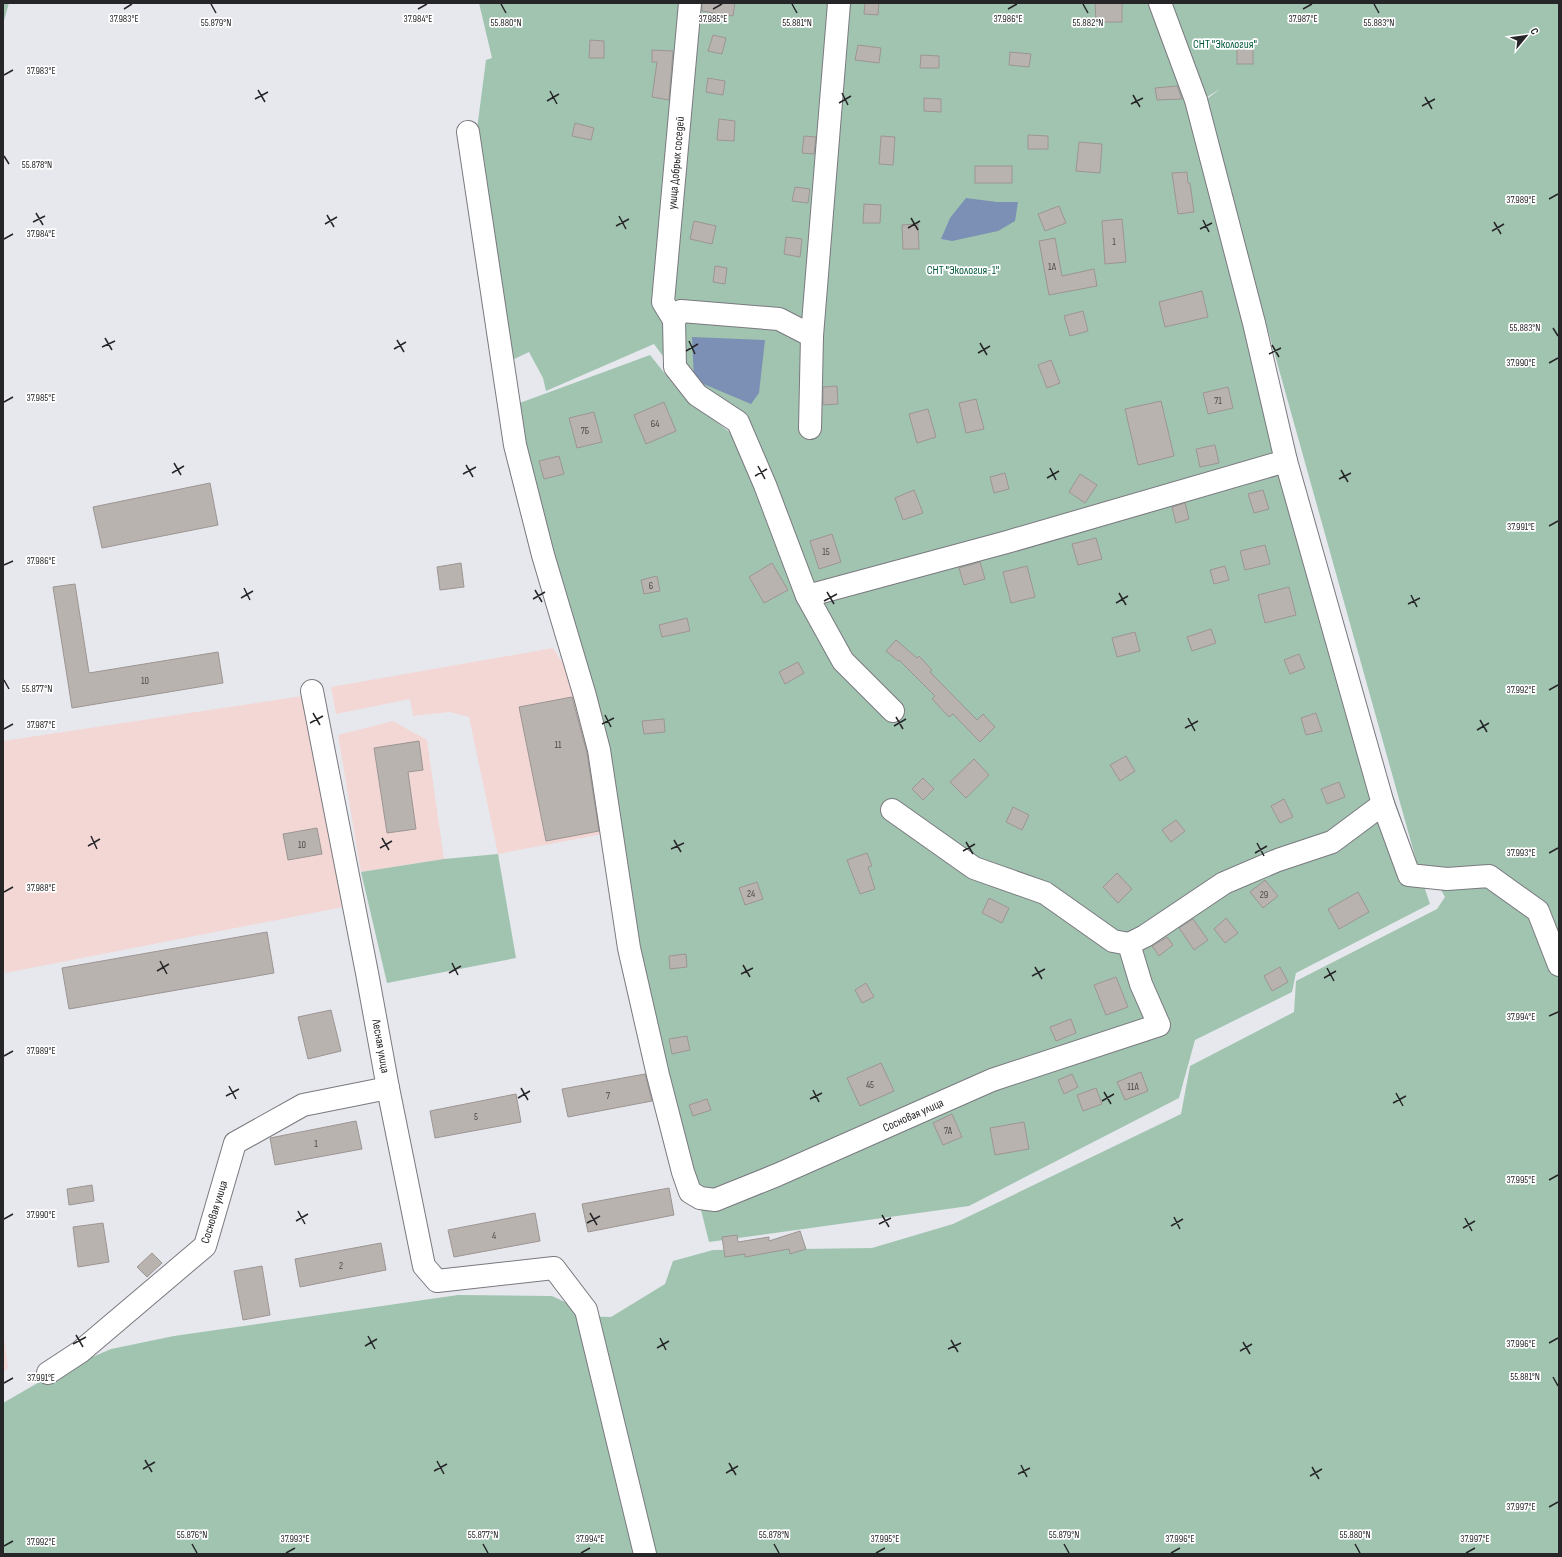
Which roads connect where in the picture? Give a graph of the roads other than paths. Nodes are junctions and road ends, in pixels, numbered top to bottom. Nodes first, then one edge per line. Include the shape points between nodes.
1 (690, 3) edge
2 (839, 3) edge
3 (1160, 3) edge
4 (468, 132) dead end
5 (674, 320) junction
6 (812, 336) junction
7 (810, 428) dead end
8 (1286, 461) junction
9 (807, 596) junction
10 (312, 691) dead end
11 (893, 710) dead end
12 (1383, 804) junction
13 (892, 810) dead end
14 (1129, 944) junction
15 (1559, 965) edge
16 (388, 1088) junction
17 (48, 1373) dead end
18 (645, 1554) edge

1 - 5 street, улица Добрых соседей via 664,302
2 - 6 street
3 - 8 street via 1196,100 1254,323
4 - 14 street, Сосновая улица via 515,446 543,555 599,750 629,948 658,1075 690,1192 700,1198 715,1200 992,1080 1159,1025 1140,984
5 - 6 street via 681,312 779,319
5 - 9 street via 675,367 697,395 738,422
6 - 7 street
8 - 9 street via 1007,542
8 - 12 street
9 - 11 street via 843,661
10 - 16 street, Лесная улица
12 - 14 street via 1332,842 1278,860 1224,883
12 - 15 street via 1409,875 1447,879 1489,876 1538,911
13 - 14 street via 974,868 1045,893 1113,941
16 - 17 street, Сосновая улица via 303,1105 235,1143 205,1246 80,1352
16 - 18 street, Лесная улица via 424,1266 437,1281 554,1268 586,1310

